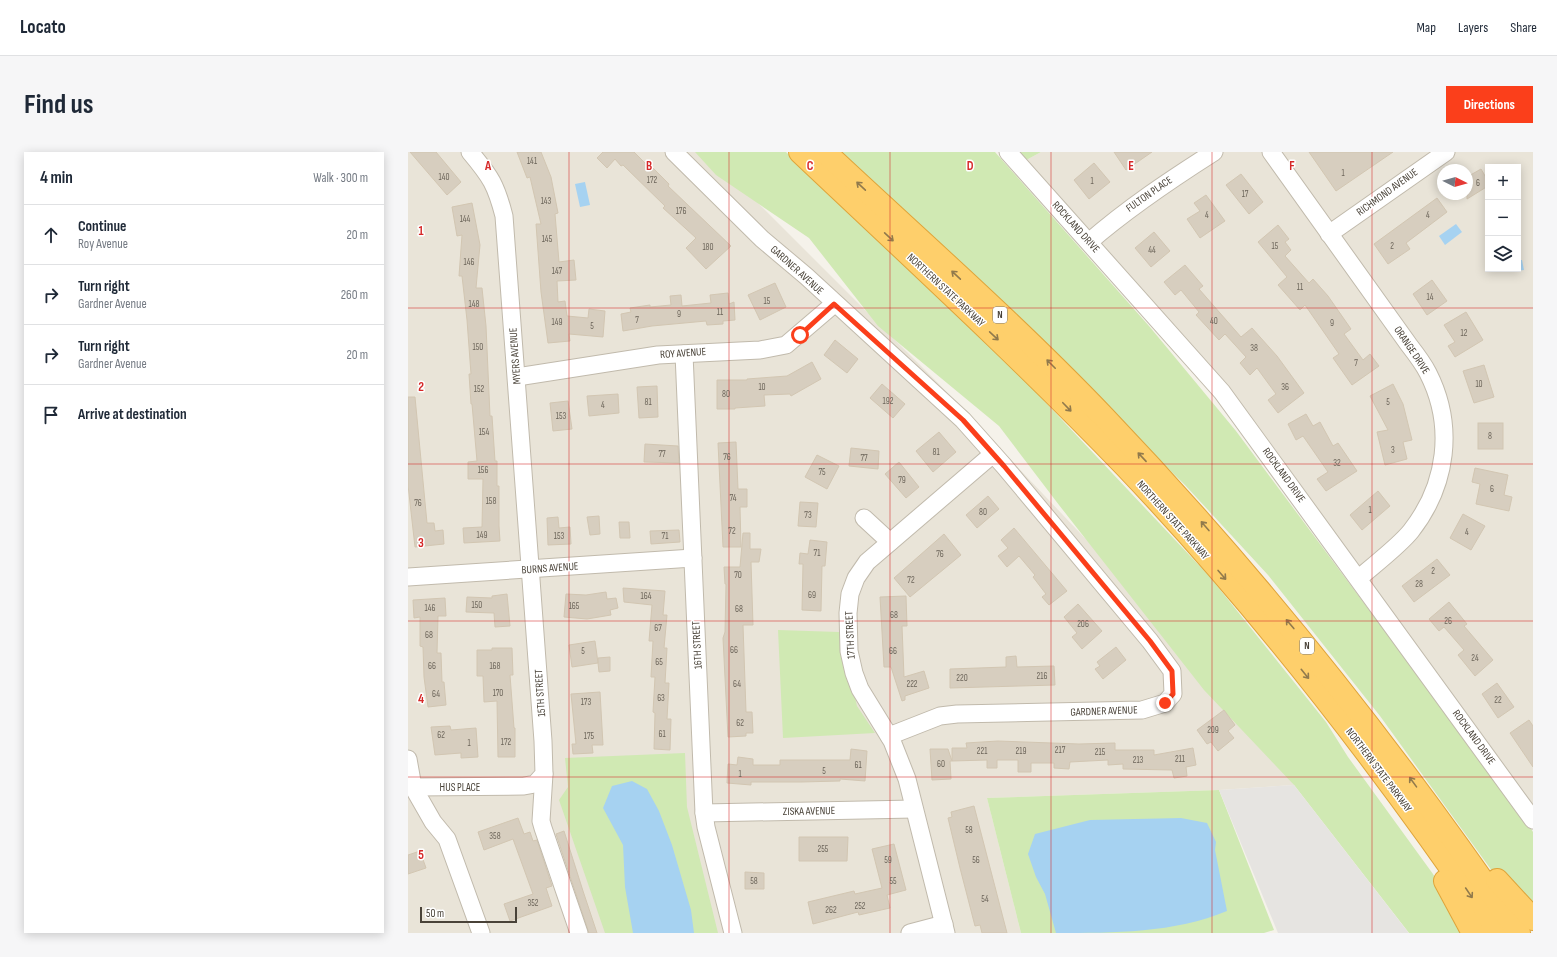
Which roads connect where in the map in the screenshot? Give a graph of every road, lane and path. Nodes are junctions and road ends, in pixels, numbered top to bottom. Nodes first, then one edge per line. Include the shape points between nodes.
1 (470, 152) edge
2 (674, 152) edge
3 (800, 152) edge
4 (825, 152) edge
5 (1008, 152) edge
6 (1214, 152) edge
7 (1271, 152) edge
8 (1446, 152) edge
9 (1329, 234) junction
10 (1089, 242) junction
11 (834, 304) junction
12 (684, 354) junction
13 (517, 378) junction
14 (993, 454) junction
15 (864, 518) dead end
16 (890, 542) junction
17 (693, 558) junction
18 (530, 569) junction
19 (408, 576) edge
20 (1359, 578) junction
21 (889, 736) junction
22 (408, 759) edge
23 (544, 774) junction
24 (413, 787) junction
25 (1396, 794) junction
26 (914, 809) junction
27 (704, 813) junction
28 (1436, 813) junction
29 (1533, 820) edge
30 (1533, 919) edge
31 (945, 929) edge
32 (481, 933) edge
33 (579, 933) edge
34 (733, 933) edge
35 (910, 933) edge
36 (1473, 933) edge
37 (1496, 933) edge
38 (1519, 933) edge

1 - 13 street, MYERS AVENUE via 489,174 497,189 504,216
2 - 11 street, GARDNER AVENUE via 762,239 806,276
3 -> 25 highway, NORTHERN STATE PARKWAY / N via 1030,370 1127,469 1251,608 1339,717
28 -> 4 highway, NORTHERN STATE PARKWAY / N via 1305,643 1230,554 1103,415
5 - 10 street, ROCKLAND DRIVE
6 - 10 street, FULTON PLACE via 1162,184 1126,210
7 - 9 street, ORANGE DRIVE
8 - 9 street, RICHMOND AVENUE
9 - 20 street, ORANGE DRIVE via 1428,373 1440,402 1445,431 1443,466 1429,504 1411,532
10 - 20 street, ROCKLAND DRIVE via 1222,392
11 - 12 street, ROY AVENUE via 786,345 760,350
11 - 14 street, GARDNER AVENUE via 963,420
12 - 13 street, ROY AVENUE via 658,355
12 - 17 street, 16TH STREET
13 - 18 street, MYERS AVENUE
14 - 16 street, 17TH STREET
14 - 21 street, GARDNER AVENUE via 1150,641 1172,671 1173,694 1165,703 1142,710 940,716
15 - 16 street
16 - 21 street, 17TH STREET via 866,562 856,578 850,594 848,613 849,651 854,673 860,690
17 - 18 street, BURNS AVENUE
17 - 27 street, 16TH STREET
18 - 19 street, BURNS AVENUE
18 - 23 street, 15TH STREET
20 - 29 street, ROCKLAND DRIVE
21 - 26 street, 17TH STREET via 907,779
22 - 24 street
23 - 24 street, HUS PLACE via 535,784
23 - 33 street, 15TH STREET via 541,821
24 - 32 street via 433,822 447,839
25 - 36 highway
25 -> 37 highway, NORTHERN STATE PARKWAY / N
26 - 27 street, ZISKA AVENUE
26 - 31 street, 17TH STREET
27 - 34 street, 16TH STREET
28 - 30 highway
28 - 38 highway, NORTHERN STATE PARKWAY / N
31 - 35 street

